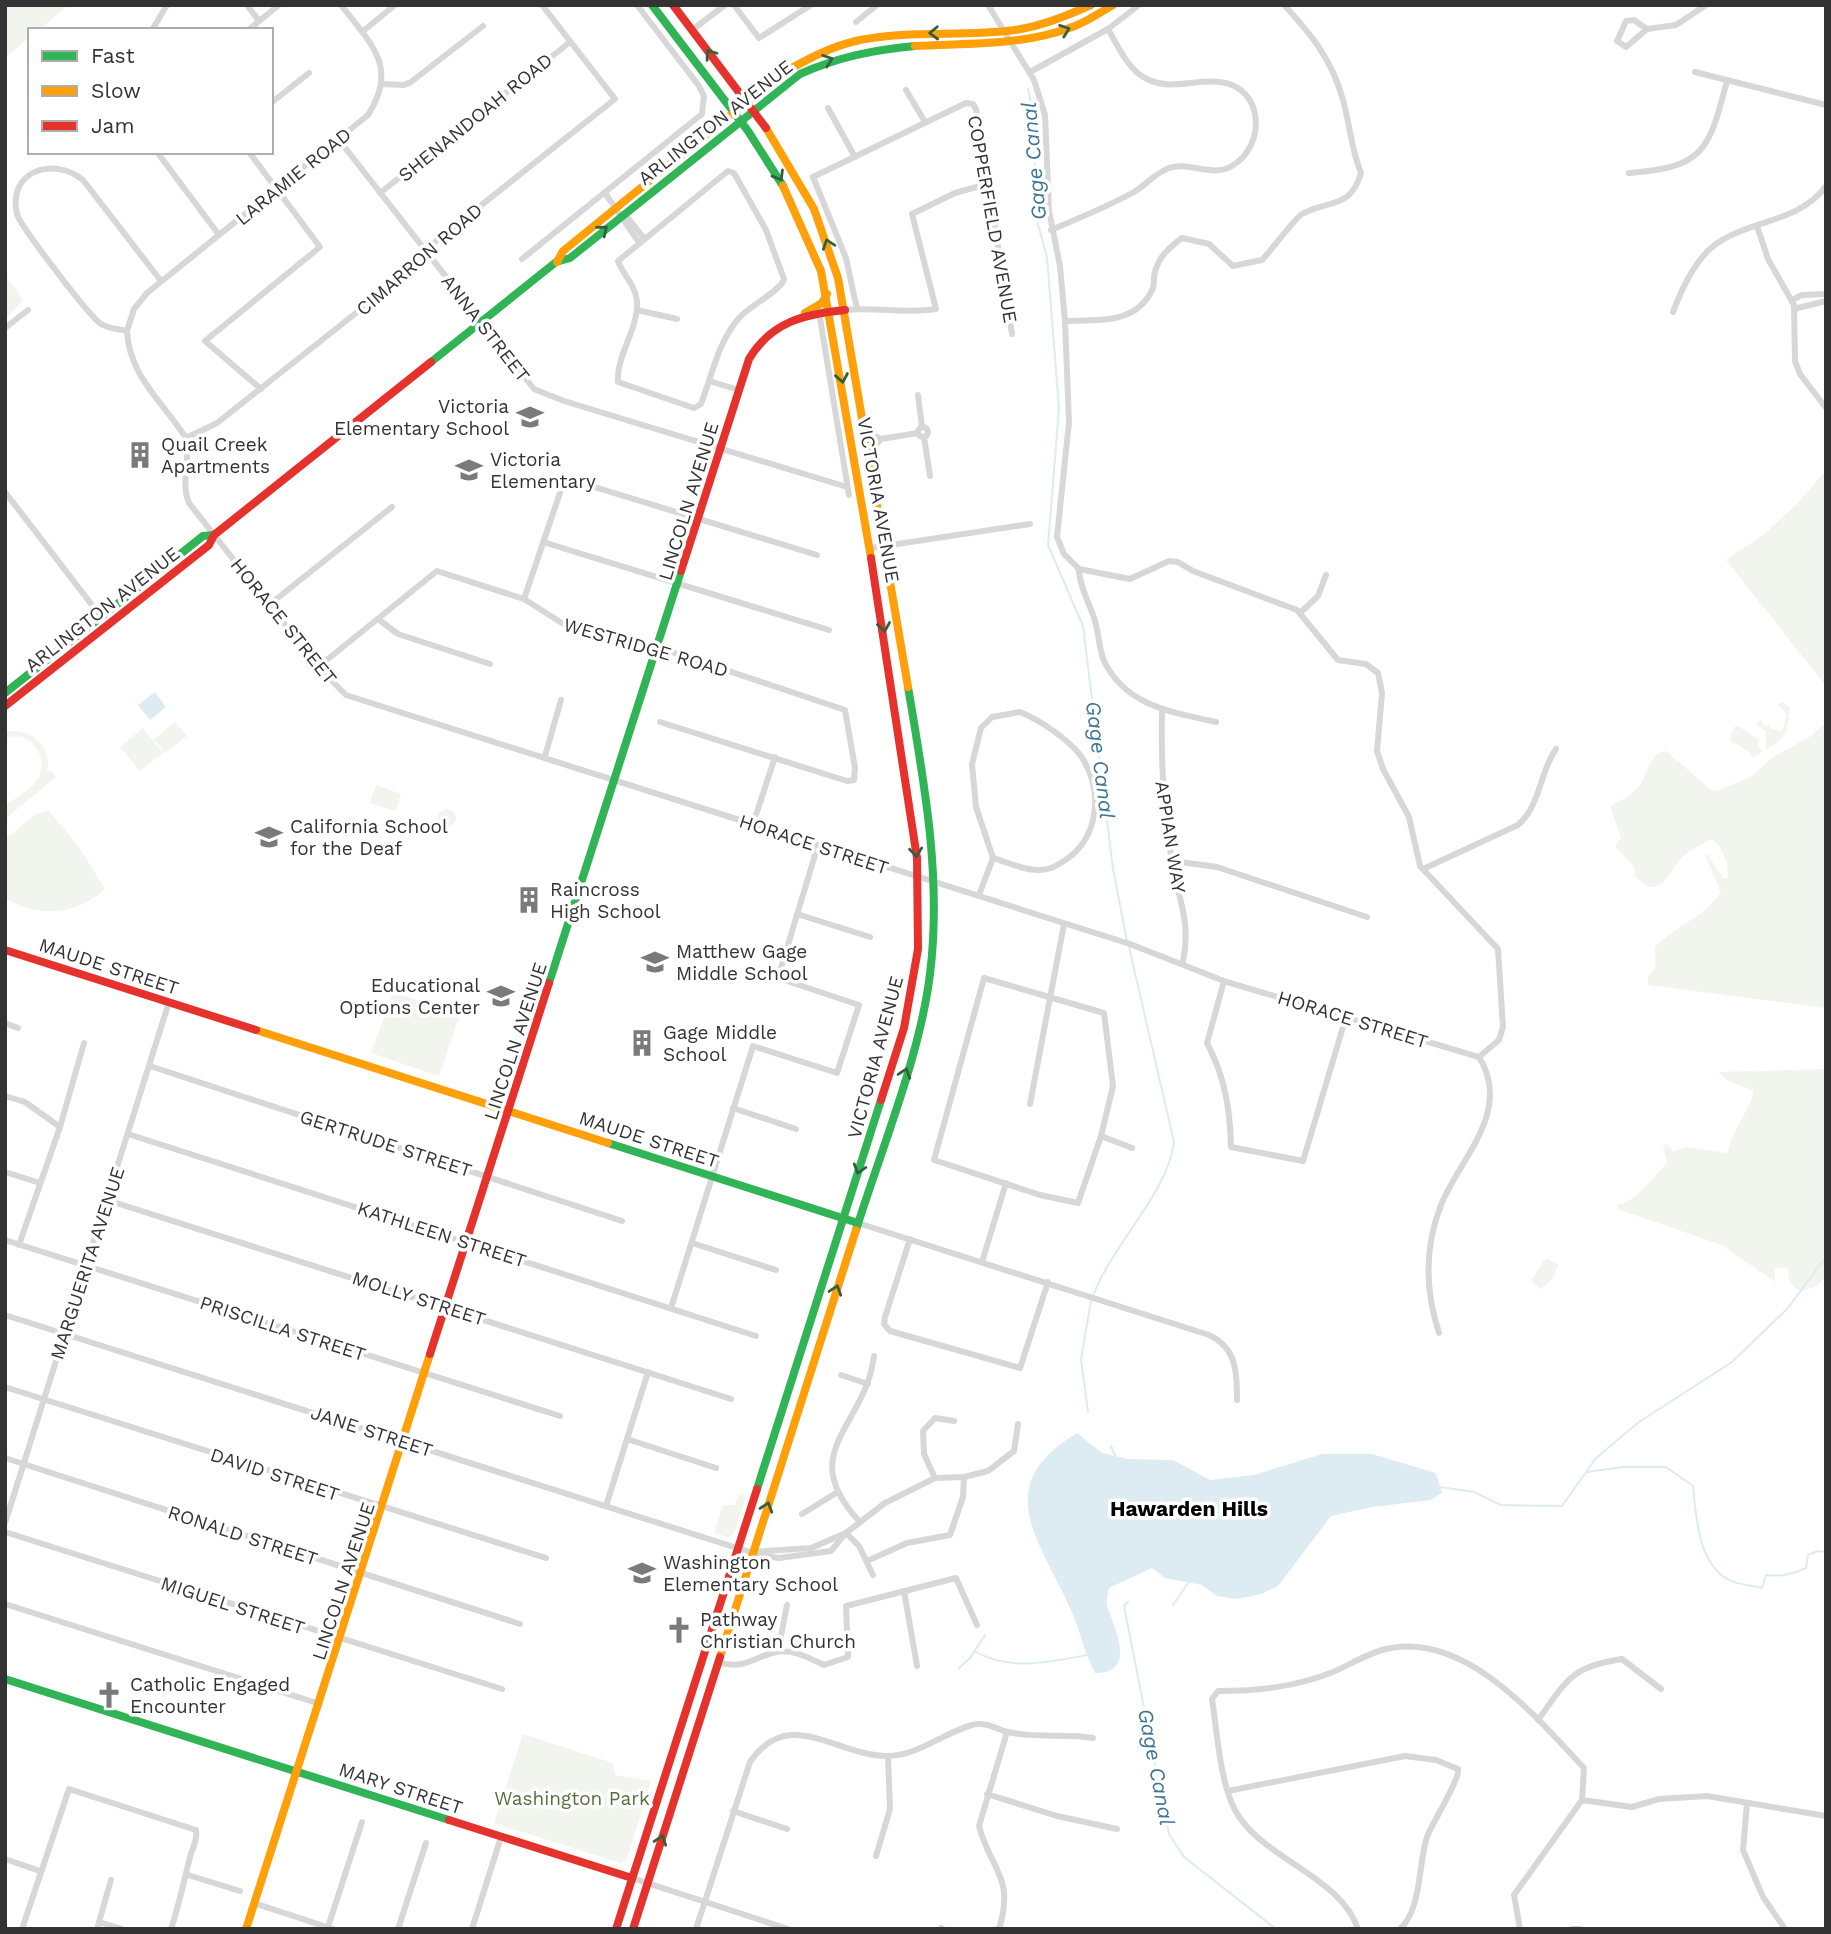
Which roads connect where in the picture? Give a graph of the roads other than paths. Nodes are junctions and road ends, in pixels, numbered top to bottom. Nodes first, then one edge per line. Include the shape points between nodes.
1 (167, 5) edge
2 (247, 5) edge
3 (279, 5) edge
4 (341, 5) edge
5 (395, 5) edge
6 (542, 5) edge
7 (637, 5) edge
8 (652, 5) edge
9 (673, 5) edge
10 (724, 5) edge
11 (734, 5) edge
12 (811, 5) edge
13 (877, 5) edge
14 (988, 5) edge
15 (1091, 5) edge
16 (1112, 5) edge
17 (1139, 5) edge
18 (1284, 5) edge
19 (1706, 5) edge
20 (259, 21) junction
21 (856, 22) dead end
22 (483, 26) dead end
23 (153, 28) edge
24 (250, 28) edge
25 (1108, 29) junction
26 (1647, 29) junction
27 (692, 30) junction
28 (1002, 31) junction
29 (362, 32) junction
30 (570, 42) junction
31 (1012, 42) junction
32 (1030, 72) junction
33 (1695, 72) dead end
34 (309, 73) dead end
35 (1727, 81) junction
36 (382, 84) junction
37 (906, 90) dead end
38 (273, 101) edge
39 (746, 103) junction
40 (1826, 105) edge
41 (828, 108) dead end
42 (735, 111) junction
43 (752, 111) junction
44 (741, 120) junction
45 (925, 122) junction
46 (339, 140) junction
47 (158, 154) edge
48 (251, 154) edge
49 (855, 157) junction
50 (1629, 173) dead end
51 (987, 184) junction
52 (1826, 186) edge
53 (277, 188) junction
54 (380, 193) junction
55 (605, 193) junction
56 (615, 207) junction
57 (621, 215) junction
58 (1757, 226) junction
59 (1051, 230) junction
60 (219, 235) junction
61 (641, 239) junction
62 (428, 256) junction
63 (522, 259) dead end
64 (556, 262) junction
65 (161, 281) junction
66 (1826, 293) edge
67 (827, 294) junction
68 (1792, 300) junction
69 (1826, 301) edge
70 (857, 309) junction
71 (1794, 309) junction
72 (28, 310) dead end
73 (637, 310) junction
74 (845, 310) junction
75 (830, 311) junction
76 (820, 312) junction
77 (1673, 312) dead end
78 (803, 315) junction
79 (677, 319) dead end
80 (1065, 321) junction
81 (483, 322) junction
82 (5, 328) edge
83 (127, 331) junction
84 (1012, 334) dead end
85 (709, 381) junction
86 (261, 389) junction
87 (739, 390) junction
88 (918, 395) dead end
89 (1826, 408) edge
90 (865, 430) junction
91 (921, 432) junction
92 (186, 438) junction
93 (881, 439) junction
94 (721, 449) junction
95 (869, 452) junction
96 (930, 476) dead end
97 (5, 492) edge
98 (392, 508) dead end
99 (698, 518) junction
100 (1030, 524) dead end
101 (214, 535) junction
102 (543, 542) junction
103 (883, 546) junction
104 (871, 548) junction
105 (817, 555) dead end
106 (1079, 569) junction
107 (1326, 575) dead end
108 (678, 584) junction
109 (524, 599) junction
110 (270, 604) junction
111 (1300, 613) junction
112 (100, 617) junction
113 (378, 619) junction
114 (107, 625) junction
115 (829, 630) dead end
116 (657, 651) junction
117 (490, 664) dead end
118 (318, 667) junction
119 (5, 693) edge
120 (561, 701) dead end
121 (5, 706) edge
122 (1162, 711) junction
123 (660, 722) dead end
124 (1216, 722) dead end
125 (1556, 749) dead end
126 (545, 756) junction
127 (775, 757) junction
128 (615, 780) junction
129 (753, 824) junction
130 (818, 845) junction
131 (993, 858) junction
132 (1172, 861) junction
133 (1423, 869) junction
134 (919, 877) junction
135 (935, 883) junction
136 (979, 895) junction
137 (797, 914) junction
138 (1367, 917) dead end
139 (1064, 924) junction
140 (870, 937) dead end
141 (5, 950) edge
142 (1183, 962) junction
143 (1224, 981) junction
144 (1052, 997) junction
145 (169, 1002) junction
146 (1346, 1017) junction
147 (5, 1023) edge
148 (19, 1028) dead end
149 (84, 1043) dead end
150 (1488, 1053) junction
151 (1479, 1057) junction
152 (1484, 1065) junction
153 (150, 1066) junction
154 (5, 1096) edge
155 (1030, 1104) dead end
156 (733, 1108) junction
157 (509, 1111) junction
158 (60, 1127) junction
159 (796, 1129) dead end
160 (128, 1135) junction
161 (1101, 1136) junction
162 (1132, 1148) dead end
163 (5, 1172) edge
164 (713, 1175) junction
165 (488, 1177) junction
166 (40, 1183) junction
167 (1006, 1183) junction
168 (107, 1200) junction
169 (843, 1219) junction
170 (622, 1221) dead end
171 (858, 1223) junction
172 (910, 1239) junction
173 (5, 1240) edge
174 (468, 1242) junction
175 (692, 1243) junction
176 (19, 1245) junction
177 (982, 1262) junction
178 (86, 1266) junction
179 (776, 1270) dead end
180 (1048, 1282) junction
181 (447, 1306) junction
182 (671, 1308) junction
183 (5, 1315) edge
184 (1438, 1333) dead end
185 (65, 1335) junction
186 (756, 1336) dead end
187 (874, 1356) dead end
188 (648, 1372) junction
189 (426, 1373) junction
190 (841, 1375) dead end
191 (868, 1384) junction
192 (5, 1387) edge
193 (44, 1399) junction
194 (731, 1399) dead end
195 (1237, 1400) dead end
196 (560, 1416) dead end
197 (954, 1421) dead end
198 (1018, 1424) dead end
199 (627, 1439) junction
200 (404, 1441) junction
201 (5, 1458) edge
202 (24, 1465) junction
203 (716, 1468) dead end
204 (964, 1477) junction
205 (935, 1478) junction
206 (836, 1493) junction
207 (606, 1506) junction
208 (382, 1509) junction
209 (802, 1514) dead end
210 (860, 1522) junction
211 (5, 1523) edge
212 (5, 1532) edge
213 (846, 1534) junction
214 (738, 1548) junction
215 (752, 1552) junction
216 (546, 1558) dead end
217 (867, 1561) junction
218 (361, 1573) junction
219 (873, 1575) dead end
220 (904, 1591) junction
221 (5, 1604) edge
222 (787, 1605) dead end
223 (520, 1624) dead end
224 (977, 1625) dead end
225 (341, 1639) junction
226 (778, 1651) junction
227 (717, 1662) junction
228 (917, 1667) dead end
229 (5, 1679) edge
230 (502, 1689) dead end
231 (1661, 1689) dead end
232 (320, 1704) junction
233 (1538, 1720) junction
234 (1007, 1732) junction
235 (1093, 1738) dead end
236 (888, 1756) junction
237 (298, 1772) junction
238 (1228, 1791) junction
239 (987, 1794) junction
240 (1582, 1800) junction
241 (1747, 1803) junction
242 (733, 1811) junction
243 (1826, 1816) edge
244 (362, 1822) dead end
245 (787, 1829) dead end
246 (1116, 1829) dead end
247 (501, 1836) junction
248 (426, 1843) dead end
249 (876, 1856) dead end
250 (5, 1859) edge
251 (40, 1871) junction
252 (188, 1875) junction
253 (632, 1878) junction
254 (111, 1880) dead end
255 (648, 1883) junction
256 (240, 1891) dead end
257 (704, 1902) junction
258 (254, 1903) junction
259 (98, 1925) edge
260 (330, 1928) edge
261 (22, 1929) edge
262 (122, 1929) edge
263 (171, 1929) edge
264 (246, 1929) edge
265 (398, 1929) edge
266 (472, 1929) edge
267 (616, 1929) edge
268 (633, 1929) edge
269 (696, 1929) edge
270 (788, 1929) edge
271 (999, 1929) edge
272 (1357, 1929) edge
273 (1399, 1929) edge
274 (1520, 1929) edge
275 (1573, 1929) edge
276 (1580, 1929) edge
277 (1785, 1929) edge

1 - 23 street
2 - 20 street
3 - 20 street
4 - 29 street
5 - 29 street
6 - 30 street
7 - 55 street via 704,96 702,114
8 - 42 main road, VICTORIA AVENUE
9 - 27 main road, VICTORIA AVENUE
10 - 27 street
11 - 12 street via 758,38
13 - 21 street
14 - 28 street
15 - 28 main road, ARLINGTON AVENUE via 1046,25
31 -> 16 main road, ARLINGTON AVENUE via 1069,30
17 - 25 street
18 - 80 street via 1318,41 1332,64 1361,173 1356,189 1337,203 1300,215 1262,260 1233,266 1209,244 1182,238 1166,250 1141,306 1118,320
19 - 26 street via 1687,20
20 - 24 street
22 - 36 street via 411,82
25 - 32 street
25 - 59 street via 1130,65 1144,78 1164,86 1222,82 1240,91 1256,115 1255,142 1230,167 1218,171 1171,167 1115,202
26 - 26 street via 1626,47 1617,41 1626,21 1634,20
39 -> 27 main road, VICTORIA AVENUE
28 - 31 street
28 -> 39 main road, ARLINGTON AVENUE via 847,41 794,65
29 - 36 street via 378,55
30 - 54 street, SHENANDOAH ROAD
30 - 62 street, CIMARRON ROAD via 615,99 431,245
31 - 32 street
43 -> 31 main road, ARLINGTON AVENUE via 800,74 841,55
32 - 59 street via 1045,115
33 - 35 street
34 - 38 street
35 - 40 street
35 - 50 street via 1715,129 1699,153 1668,168
36 - 46 street, LARAMIE ROAD via 368,116
37 - 45 street
39 - 42 main road, ARLINGTON AVENUE
39 - 43 main road, VICTORIA AVENUE
41 - 49 street
42 - 44 main road, VICTORIA AVENUE
42 - 56 main road, ARLINGTON AVENUE
43 - 44 main road, ARLINGTON AVENUE
74 -> 43 main road, VICTORIA AVENUE via 815,209
44 - 57 main road, ARLINGTON AVENUE
44 -> 67 main road, VICTORIA AVENUE via 793,201
45 - 49 street
45 - 51 street, COPPERFIELD AVENUE via 973,104
46 - 53 street, LARAMIE ROAD
46 - 54 street, ANNA STREET
47 - 60 street
48 - 53 street
49 - 70 street via 813,177 846,258
51 - 70 street, LINCOLN AVENUE via 955,193 912,214 936,309
51 - 84 street, COPPERFIELD AVENUE
52 - 58 street via 1792,214
53 - 60 street, LARAMIE ROAD
53 - 86 street via 320,247 205,341
54 - 62 street, ANNA STREET
55 - 56 street
55 - 63 street
56 - 57 street
56 - 64 main road, ARLINGTON AVENUE
57 - 61 street
64 -> 57 main road, ARLINGTON AVENUE via 570,258
58 - 68 street via 1771,266
58 - 77 street via 1732,235 1703,256
59 - 80 street
60 - 65 street, LARAMIE ROAD
61 - 73 street via 618,261 635,290
61 - 85 street via 728,171 734,173 766,230 783,284 752,305 728,331
62 - 81 street, ANNA STREET
62 - 86 street, CIMARRON ROAD
64 - 81 main road, ARLINGTON AVENUE
65 - 83 street, LARAMIE ROAD via 139,301
65 - 83 street via 72,171 52,166 32,173 20,185 16,199 22,224 99,323
66 - 68 street
67 - 75 main road, VICTORIA AVENUE
67 - 78 main road
68 - 71 street
69 - 71 street
70 - 74 street, LINCOLN AVENUE
71 - 89 street via 1795,361
72 - 82 street
73 - 79 street
73 - 85 street via 618,382 694,408 701,404
74 - 75 main road, LINCOLN AVENUE
74 - 90 main road, VICTORIA AVENUE
75 - 76 main road, LINCOLN AVENUE
75 -> 104 main road, VICTORIA AVENUE
76 - 78 main road, LINCOLN AVENUE
76 - 94 street, ANNA STREET via 848,491
78 - 87 main road, LINCOLN AVENUE via 779,324 760,342
80 - 106 street via 1069,422 1057,537 1064,554
81 - 94 street, ANNA STREET via 534,389
81 - 101 main road, ARLINGTON AVENUE
83 - 92 street via 136,370
85 - 87 street
86 - 92 street, CIMARRON ROAD via 217,423
87 - 94 main road, LINCOLN AVENUE
88 - 91 street
90 - 93 street
90 - 95 main road, VICTORIA AVENUE
91 - 93 street
91 - 96 street
92 - 101 street, HORACE STREET via 185,492
93 - 95 street
94 - 99 main road, LINCOLN AVENUE
95 - 103 main road, VICTORIA AVENUE
97 - 112 street
98 - 110 street
99 - 102 street via 565,478
99 - 105 street
99 - 108 main road, LINCOLN AVENUE
100 - 103 street
101 - 110 street, HORACE STREET
101 - 112 main road, ARLINGTON AVENUE via 203,536
101 - 114 main road, ARLINGTON AVENUE via 209,545
102 - 108 street
102 - 109 street
103 - 104 street
103 - 135 main road, VICTORIA AVENUE via 923,779
104 -> 134 main road, VICTORIA AVENUE
106 - 111 street via 1130,579 1163,563 1178,562
106 - 122 street via 1104,661 1133,697
107 - 111 street via 1318,596
108 - 115 street
108 - 116 main road, LINCOLN AVENUE
109 - 113 street, WESTRIDGE ROAD via 437,571
109 - 116 street, WESTRIDGE ROAD via 570,628
110 - 118 street, HORACE STREET
111 - 133 street via 1338,660 1366,664 1378,673 1382,687 1377,751 1409,817 1415,855
112 - 114 street
112 - 119 main road, ARLINGTON AVENUE
113 - 117 street via 398,634
113 - 118 street, WESTRIDGE ROAD
114 - 121 main road, ARLINGTON AVENUE
116 - 127 street, WESTRIDGE ROAD via 669,651 845,710 854,780
116 - 128 main road, LINCOLN AVENUE
118 - 126 street, HORACE STREET via 346,695
120 - 126 street
122 - 124 street
122 - 132 street, APPIAN WAY via 1161,771
123 - 127 street
125 - 133 street via 1526,818
126 - 128 street, HORACE STREET
127 - 129 street
128 - 129 street, HORACE STREET
128 - 157 main road, LINCOLN AVENUE
129 - 130 street, HORACE STREET
130 - 134 street, HORACE STREET
130 - 137 street
131 - 131 street via 1036,871 1051,869 1078,852 1090,837 1095,816 1093,792 1080,754 1020,712 992,717 981,728 972,764 976,807
131 - 136 street
132 - 138 street via 1217,867
132 - 142 street, APPIAN WAY via 1189,933
133 - 150 street via 1498,949 1503,1027
134 - 135 street, HORACE STREET
134 -> 169 main road, VICTORIA AVENUE via 912,992
135 - 136 street, HORACE STREET
171 -> 135 main road, VICTORIA AVENUE via 923,1013
136 - 139 street, HORACE STREET
137 - 140 street
137 - 156 street via 778,978 859,1005 836,1073 753,1046
139 - 142 street, HORACE STREET
139 - 144 street
141 - 145 main road, MAUDE STREET
142 - 143 street, HORACE STREET
143 - 146 street, HORACE STREET
143 - 146 street via 1207,1043 1221,1069 1230,1106 1231,1147 1303,1161
144 - 155 street
144 - 161 street via 1104,1013 1113,1086
144 - 167 street via 984,978 934,1160
145 - 153 street, MARGUERITA AVENUE
145 - 157 main road, MAUDE STREET
146 - 151 street, HORACE STREET
147 - 148 street
149 - 158 street
150 - 151 street
150 - 152 street via 1489,1063
151 - 152 street
152 - 184 street via 1488,1118 1455,1173 1430,1240 1426,1270
153 - 160 street, MARGUERITA AVENUE
153 - 165 street, GERTRUDE STREET
154 - 158 street via 25,1102
156 - 159 street
156 - 164 street
157 - 164 main road, MAUDE STREET
157 - 165 main road, LINCOLN AVENUE
158 - 166 street
160 - 168 street, MARGUERITA AVENUE
160 - 174 street, KATHLEEN STREET
161 - 162 street
161 - 167 street via 1078,1203
163 - 166 street
164 - 169 main road, MAUDE STREET
164 - 175 street
165 - 170 street, GERTRUDE STREET
165 - 174 main road, LINCOLN AVENUE
166 - 176 street
167 - 177 street
168 - 178 street, MARGUERITA AVENUE
168 - 181 street, MOLLY STREET
169 - 171 main road, MAUDE STREET
169 - 214 main road, VICTORIA AVENUE
171 - 172 street, MAUDE STREET
215 -> 171 main road, VICTORIA AVENUE
172 - 177 street, MAUDE STREET
172 - 180 street via 884,1324 890,1331 1020,1368
173 - 176 street, PRISCILLA STREET
174 - 181 main road, LINCOLN AVENUE
174 - 182 street, KATHLEEN STREET
175 - 179 street
175 - 182 street
176 - 178 street, PRISCILLA STREET
177 - 180 street, MAUDE STREET
178 - 185 street, MARGUERITA AVENUE
178 - 189 street, PRISCILLA STREET
180 - 195 street, MAUDE STREET via 1220,1340 1235,1360
181 - 188 street, MOLLY STREET
181 - 189 main road, LINCOLN AVENUE
182 - 186 street, KATHLEEN STREET
183 - 185 street, JANE STREET
185 - 193 street, MARGUERITA AVENUE
185 - 200 street, JANE STREET
187 - 191 street
188 - 194 street, MOLLY STREET
188 - 199 street
189 - 196 street, PRISCILLA STREET
189 - 200 main road, LINCOLN AVENUE
190 - 191 street
191 - 206 street via 834,1448 831,1473
192 - 193 street, DAVID STREET
193 - 202 street, MARGUERITA AVENUE
193 - 208 street, DAVID STREET
197 - 205 street via 935,1418 923,1431 924,1454
198 - 204 street via 1014,1451 988,1471
199 - 203 street
199 - 207 street
200 - 207 street, JANE STREET
200 - 208 main road, LINCOLN AVENUE
201 - 202 street, RONALD STREET
202 - 211 street, MARGUERITA AVENUE
202 - 218 street, RONALD STREET
204 - 205 street
204 - 217 street via 963,1497 950,1535 918,1539
205 - 210 street, JANE STREET via 885,1503
206 - 209 street
206 - 210 street
207 - 214 street, JANE STREET
208 - 216 street, DAVID STREET
208 - 218 main road, LINCOLN AVENUE
210 - 213 street, JANE STREET
212 - 225 street, MIGUEL STREET
213 - 215 street, JANE STREET via 831,1551 809,1556 779,1558
213 - 217 street
214 - 215 street, JANE STREET
214 - 253 main road, VICTORIA AVENUE
215 - 227 main road, VICTORIA AVENUE
217 - 219 street
218 - 223 street, RONALD STREET
218 - 225 main road, LINCOLN AVENUE
220 - 224 street via 956,1578
220 - 226 street via 846,1606 848,1657 824,1665
220 - 228 street
221 - 232 street
222 - 226 street
225 - 230 street, MIGUEL STREET
225 - 232 main road, LINCOLN AVENUE
226 - 227 street via 737,1666
255 -> 227 main road, VICTORIA AVENUE
229 - 237 main road, MARY STREET
231 - 233 street via 1622,1660 1590,1664 1566,1684
232 - 237 main road, LINCOLN AVENUE
233 - 238 street via 1469,1666 1422,1647 1379,1651 1295,1685 1213,1694
233 - 240 street via 1584,1768
234 - 235 street
234 - 236 street via 976,1724 912,1751
234 - 239 street
236 - 242 street via 803,1735 778,1737 758,1750 750,1762
236 - 249 street via 890,1809
237 - 247 main road, MARY STREET
237 - 258 main road, LINCOLN AVENUE
238 - 272 street via 1234,1809 1251,1830 1342,1902
238 - 273 street via 1405,1756 1436,1760 1458,1769 1457,1781 1427,1836 1412,1910
239 - 246 street
239 - 271 street via 979,1826 1006,1891
240 - 241 street via 1632,1807 1707,1796
240 - 274 street via 1514,1895
241 - 243 street
241 - 277 street via 1743,1850 1763,1898
242 - 245 street
242 - 257 street
244 - 260 street
247 - 253 main road, MARY STREET
247 - 266 street
248 - 265 street
250 - 251 street
251 - 252 street via 69,1789 196,1830
251 - 261 street
252 - 256 street
252 - 263 street
253 - 255 street, MARY STREET
253 - 267 main road, VICTORIA AVENUE
254 - 259 street
255 - 257 street, MARY STREET
255 - 268 main road, VICTORIA AVENUE
257 - 269 street
257 - 270 street, MARY STREET
258 - 260 street
258 - 264 main road, LINCOLN AVENUE
259 - 262 street
275 - 276 street

